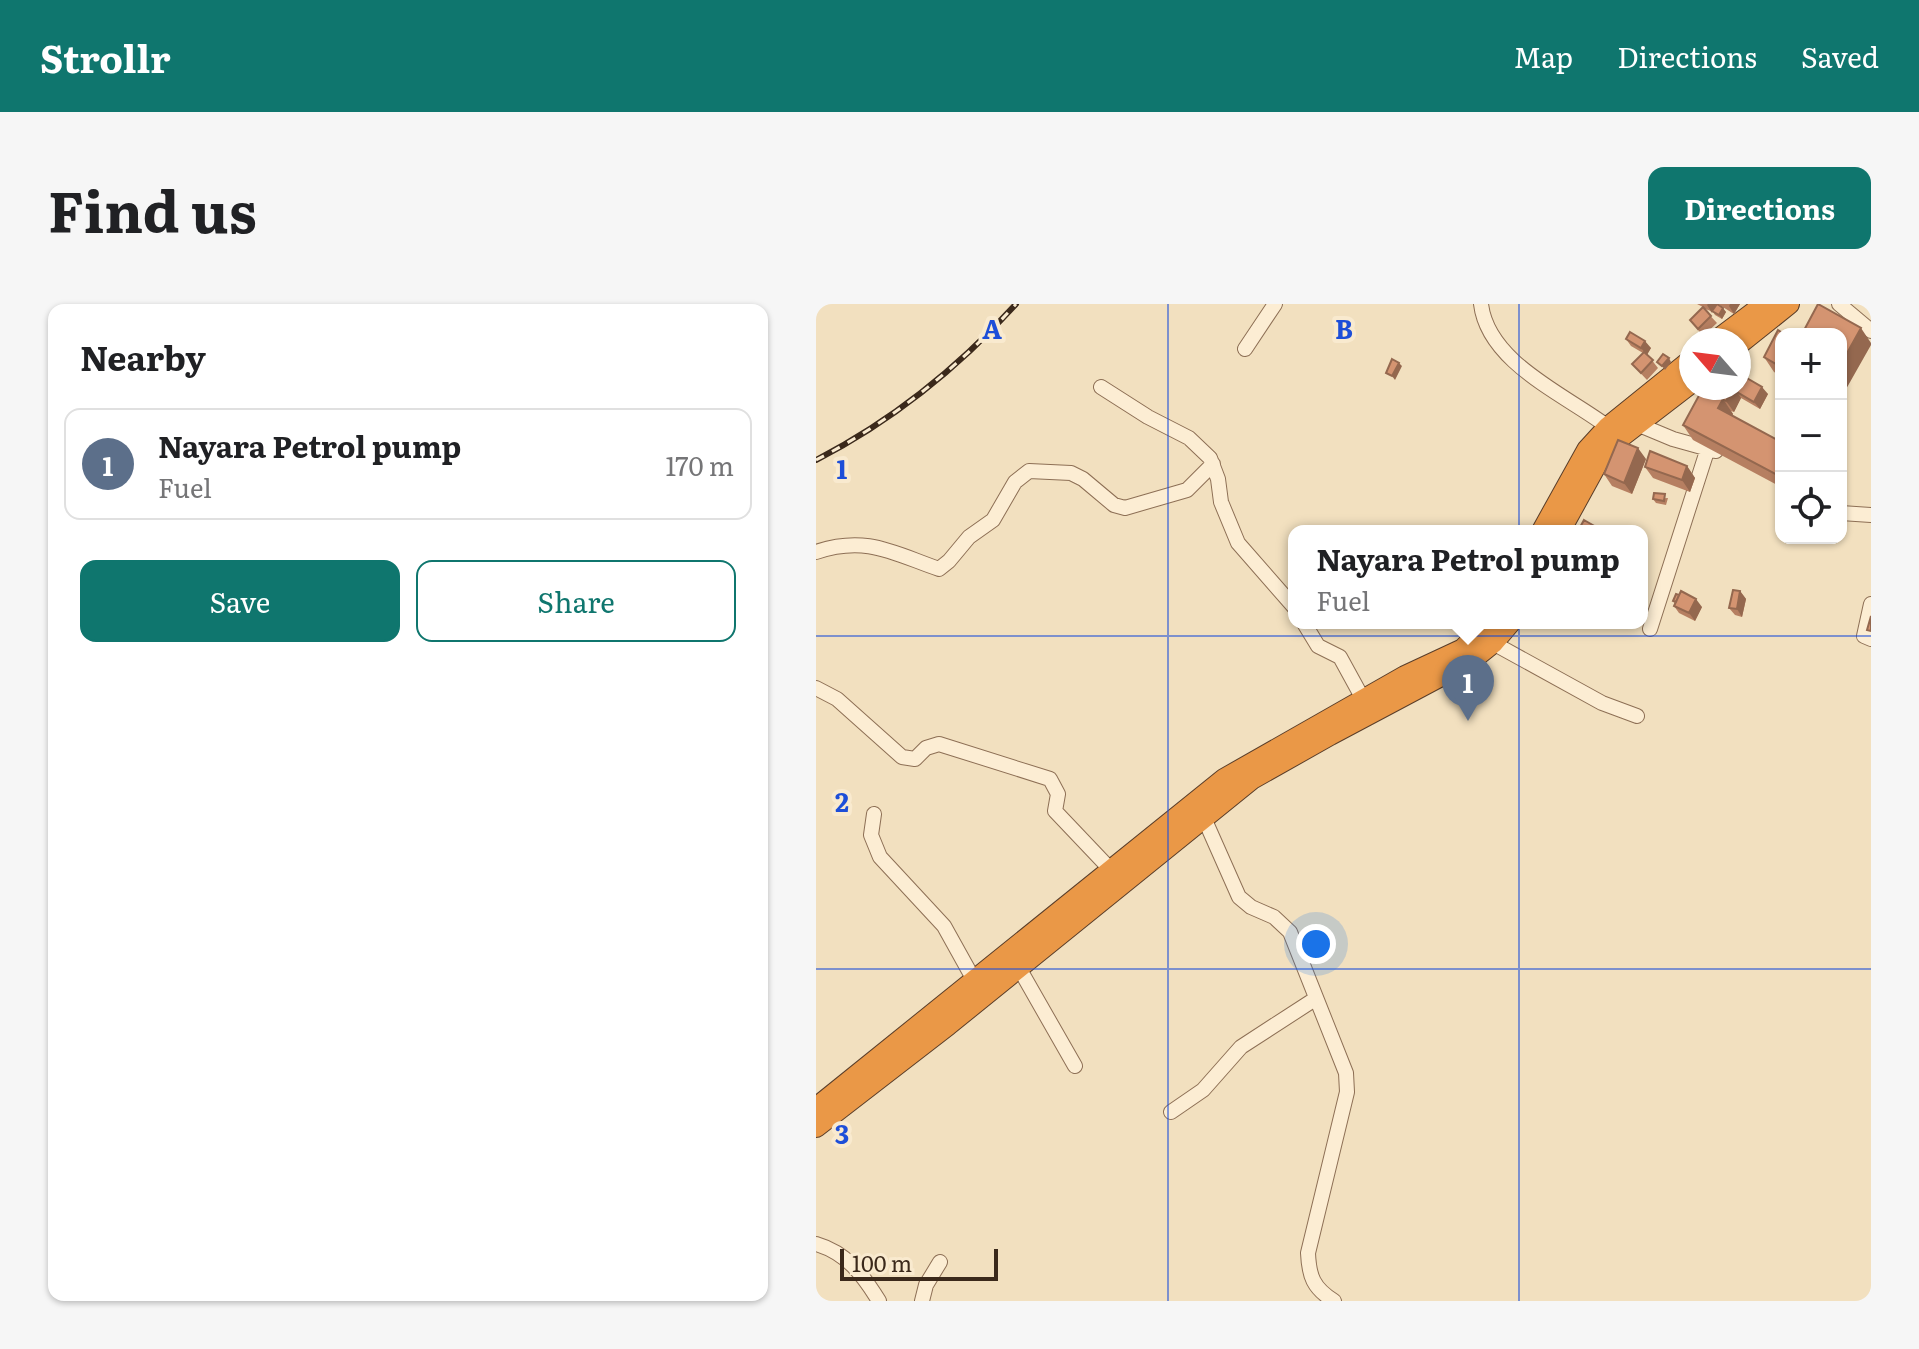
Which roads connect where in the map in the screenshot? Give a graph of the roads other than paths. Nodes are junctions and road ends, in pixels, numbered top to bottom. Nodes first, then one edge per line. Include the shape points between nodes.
1 (1275, 304) edge
2 (1481, 304) edge
3 (1765, 304) edge
4 (1789, 304) edge
5 (1839, 304) edge
6 (1733, 328) edge
7 (1871, 331) edge
8 (1751, 334) edge
9 (1245, 349) dead end
10 (1679, 370) edge
11 (1101, 387) dead end
12 (1679, 392) edge
13 (1637, 424) junction
14 (1608, 427) junction
15 (1708, 448) junction
16 (1735, 457) edge
17 (1213, 464) junction
18 (1847, 513) edge
19 (1871, 515) edge
20 (1545, 525) edge
21 (1563, 525) edge
22 (816, 552) edge
23 (1288, 600) edge
24 (1871, 604) edge
25 (1308, 629) edge
26 (1650, 629) dead end
27 (1491, 633) edge
28 (1871, 639) edge
29 (816, 688) edge
30 (1363, 699) junction
31 (1637, 716) dead end
32 (874, 814) dead end
33 (1204, 818) junction
34 (1112, 871) junction
35 (1019, 968) junction
36 (974, 980) junction
37 (1315, 999) junction
38 (1075, 1066) dead end
39 (816, 1108) edge
40 (1171, 1112) dead end
41 (816, 1127) edge
42 (816, 1244) edge
43 (940, 1262) dead end
44 (879, 1301) edge
45 (922, 1301) edge
46 (1334, 1301) edge

1 - 9 street
2 - 14 street via 1490,333 1503,351
3 - 6 highway
4 - 8 highway
5 - 7 street
10 - 14 highway
11 - 17 street via 1189,438
12 - 13 highway
13 - 15 street
13 - 21 highway via 1599,460
14 - 20 highway via 1587,450
15 - 16 street
15 - 26 street
17 - 22 street via 1187,490 1125,508 1071,473 1029,471 1015,482 993,520 939,569 872,545 836,545
17 - 23 street via 1238,543
18 - 19 street
24 - 28 street via 1864,636
25 - 30 street via 1318,646 1340,657
27 - 30 highway
27 - 31 street via 1602,703
27 - 33 highway via 1473,659 1252,779
29 - 34 street via 837,699 902,757 915,759 939,744 1050,779 1058,794 1055,811
30 - 34 highway via 1224,779
32 - 36 street via 871,835 880,857 944,926
33 - 35 highway
33 - 37 street via 1239,897 1290,932
34 - 36 highway
35 - 38 street
35 - 41 highway
36 - 39 highway
37 - 40 street via 1250,1040 1203,1090
37 - 46 street via 1346,1073 1347,1092 1308,1253 1315,1286
42 - 44 street via 846,1258
43 - 45 street

